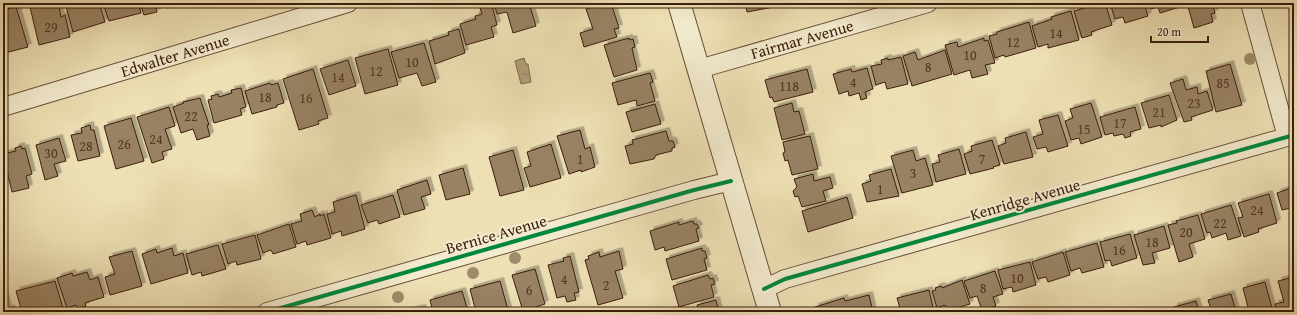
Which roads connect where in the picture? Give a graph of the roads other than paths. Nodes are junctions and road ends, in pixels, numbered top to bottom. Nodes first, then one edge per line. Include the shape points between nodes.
1 (348, 3) edge
2 (679, 3) edge
3 (928, 3) edge
4 (1250, 3) edge
5 (699, 69) junction
6 (3, 107) edge
7 (1290, 136) edge
8 (731, 181) junction
9 (764, 289) junction
10 (267, 312) edge
11 (770, 312) edge

1 - 6 street, Edwalter Avenue
2 - 5 street
3 - 5 street, Fairmar Avenue
4 - 7 street
5 - 8 street
7 - 9 street, Kenridge Avenue via 785,279
8 - 9 street
8 - 10 street, Bernice Avenue
9 - 11 street

